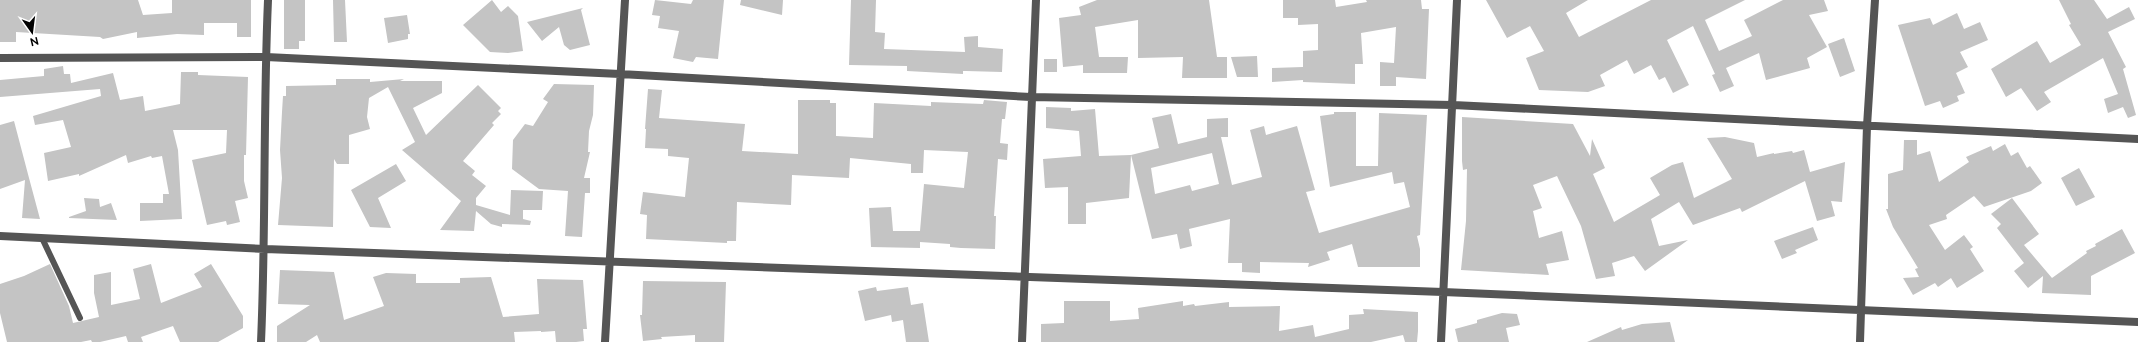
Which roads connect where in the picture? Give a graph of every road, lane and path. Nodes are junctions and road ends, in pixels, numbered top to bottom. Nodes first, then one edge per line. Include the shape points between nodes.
1 (268, 0) edge
2 (625, 0) edge
3 (1036, 0) edge
4 (1457, 0) edge
5 (1875, 0) edge
6 (266, 57) junction
7 (0, 58) edge
8 (620, 74) junction
9 (1031, 97) junction
10 (1453, 105) junction
11 (1867, 126) junction
12 (2138, 139) edge
13 (0, 236) edge
14 (42, 238) junction
15 (265, 249) junction
16 (609, 263) junction
17 (1024, 277) junction
18 (1443, 292) junction
19 (1861, 310) junction
20 (80, 318) dead end
21 (2138, 322) edge
22 (261, 342) edge
23 (605, 342) edge
24 (1022, 342) edge
25 (1441, 342) edge
26 (1860, 342) edge

1 - 6 street
2 - 8 street
3 - 9 street
4 - 10 street
5 - 11 street
6 - 7 street
6 - 8 street
6 - 15 street
8 - 9 street
8 - 16 street
9 - 10 street
9 - 17 street
10 - 11 street
10 - 18 street
11 - 12 street
11 - 19 street
13 - 14 street
14 - 15 street
14 - 20 lane
15 - 16 street
15 - 22 street
16 - 17 street
16 - 23 street
17 - 18 street
17 - 24 street
18 - 19 street
18 - 25 street
19 - 21 street
19 - 26 street

